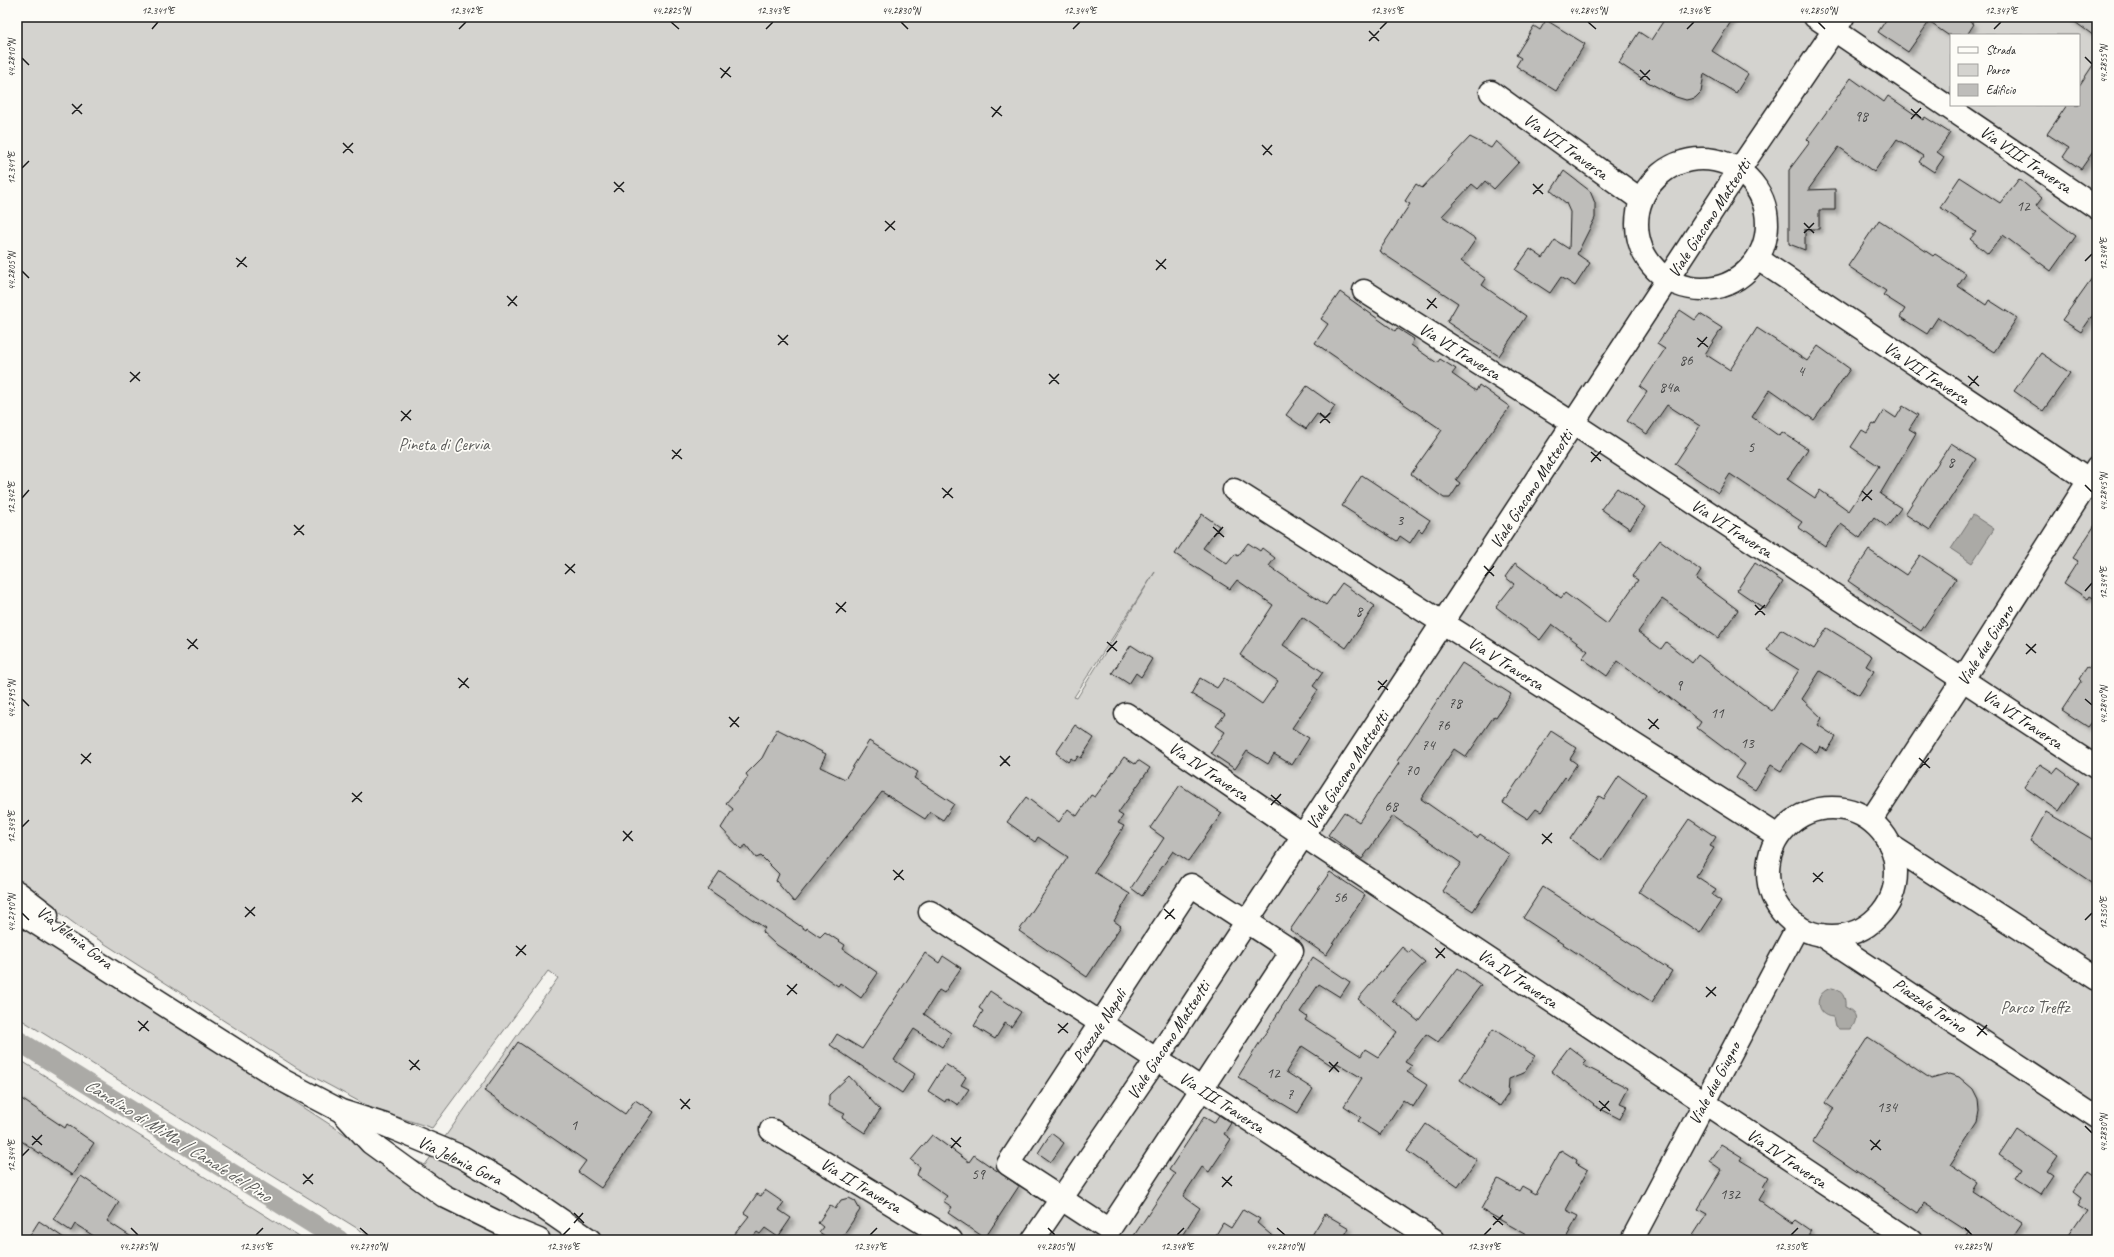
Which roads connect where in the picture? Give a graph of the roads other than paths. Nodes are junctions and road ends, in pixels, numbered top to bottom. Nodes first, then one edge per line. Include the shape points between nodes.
1 (1815, 17) edge
2 (1839, 23) edge
3 (1491, 92) dead end
4 (1950, 103) edge
5 (1955, 106) edge
6 (1739, 170) junction
7 (1641, 200) junction
8 (2097, 208) edge
9 (1758, 258) junction
10 (1668, 279) junction
11 (1364, 291) dead end
12 (1574, 424) junction
13 (2094, 479) edge
14 (1234, 490) dead end
15 (1443, 624) junction
16 (1963, 679) junction
17 (1126, 714) dead end
18 (2097, 768) edge
19 (1870, 820) junction
20 (1303, 835) junction
21 (1778, 836) junction
22 (1890, 845) junction
23 (17, 892) edge
24 (17, 911) edge
25 (930, 912) dead end
26 (1246, 921) junction
27 (1798, 926) junction
28 (1821, 935) junction
29 (2097, 979) edge
30 (132, 983) junction
31 (1100, 1024) junction
32 (1156, 1060) junction
33 (1201, 1089) junction
34 (1704, 1102) junction
35 (341, 1111) junction
36 (2097, 1117) edge
37 (771, 1130) dead end
38 (1063, 1199) junction
39 (539, 1240) edge
40 (590, 1240) edge
41 (951, 1240) edge
42 (1033, 1240) edge
43 (1434, 1240) edge
44 (1632, 1240) edge
45 (1911, 1240) edge

1 - 2 street, Via VIII Traversa
2 - 4 street, Via VIII Traversa
2 - 6 street, Viale Giacomo Matteotti
3 - 7 street, Via VII Traversa
5 - 8 street, Via VIII Traversa
6 - 7 street via 1722,162 1702,159 1683,162 1665,170 1651,183
6 - 9 street via 1754,184 1765,208 1765,240
6 - 10 street, Viale Giacomo Matteotti
7 - 10 street via 1637,230 1640,245 1656,270
9 - 10 street via 1749,270 1724,286 1696,289 1681,286
9 - 13 street, Via VII Traversa
10 - 12 street, Viale Giacomo Matteotti
11 - 12 street, Via VI Traversa
12 - 15 street, Viale Giacomo Matteotti
12 - 16 street, Via VI Traversa
13 - 16 street, Viale due Giugno
14 - 15 street, Via V Traversa
15 - 20 street, Viale Giacomo Matteotti
15 - 21 street, Via V Traversa
16 - 18 street, Via VI Traversa
16 - 19 street, Viale due Giugno
17 - 20 street, Via IV Traversa
19 - 21 street via 1852,810 1831,807 1811,810 1792,820
19 - 22 street
20 - 26 street, Viale Giacomo Matteotti
20 - 34 street, Via IV Traversa
21 - 27 street via 1771,849 1768,863 1771,892 1777,906
22 - 28 street via 1896,875 1887,905 1878,917 1852,933
22 - 29 street
23 - 30 street, Via Jelenia Gora
24 - 30 street, Via Jelenia Gora
25 - 31 street, Via III Traversa
26 - 31 street, Piazzale Napoli via 1191,885
26 - 32 street, Viale Giacomo Matteotti
26 - 33 street, Piazzale Napoli via 1292,951
27 - 28 street
27 - 34 street, Viale due Giugno
28 - 36 street, Piazzale Torino via 1893,980
30 - 35 street, Via Jelenia Gora via 284,1081
31 - 32 street, Via III Traversa
31 - 38 street, Piazzale Napoli via 1008,1164
32 - 33 street, Via III Traversa
32 - 38 street, Viale Giacomo Matteotti
33 - 38 street, Piazzale Napoli via 1109,1230
33 - 43 street, Via III Traversa
34 - 44 street, Viale due Giugno
34 - 45 street, Via IV Traversa
35 - 39 street, Via Jelenia Gora via 371,1143 444,1196
35 - 40 street, Via Jelenia Gora via 385,1125 462,1157 510,1185
37 - 41 street, Via II Traversa
38 - 42 street, Viale Giacomo Matteotti

